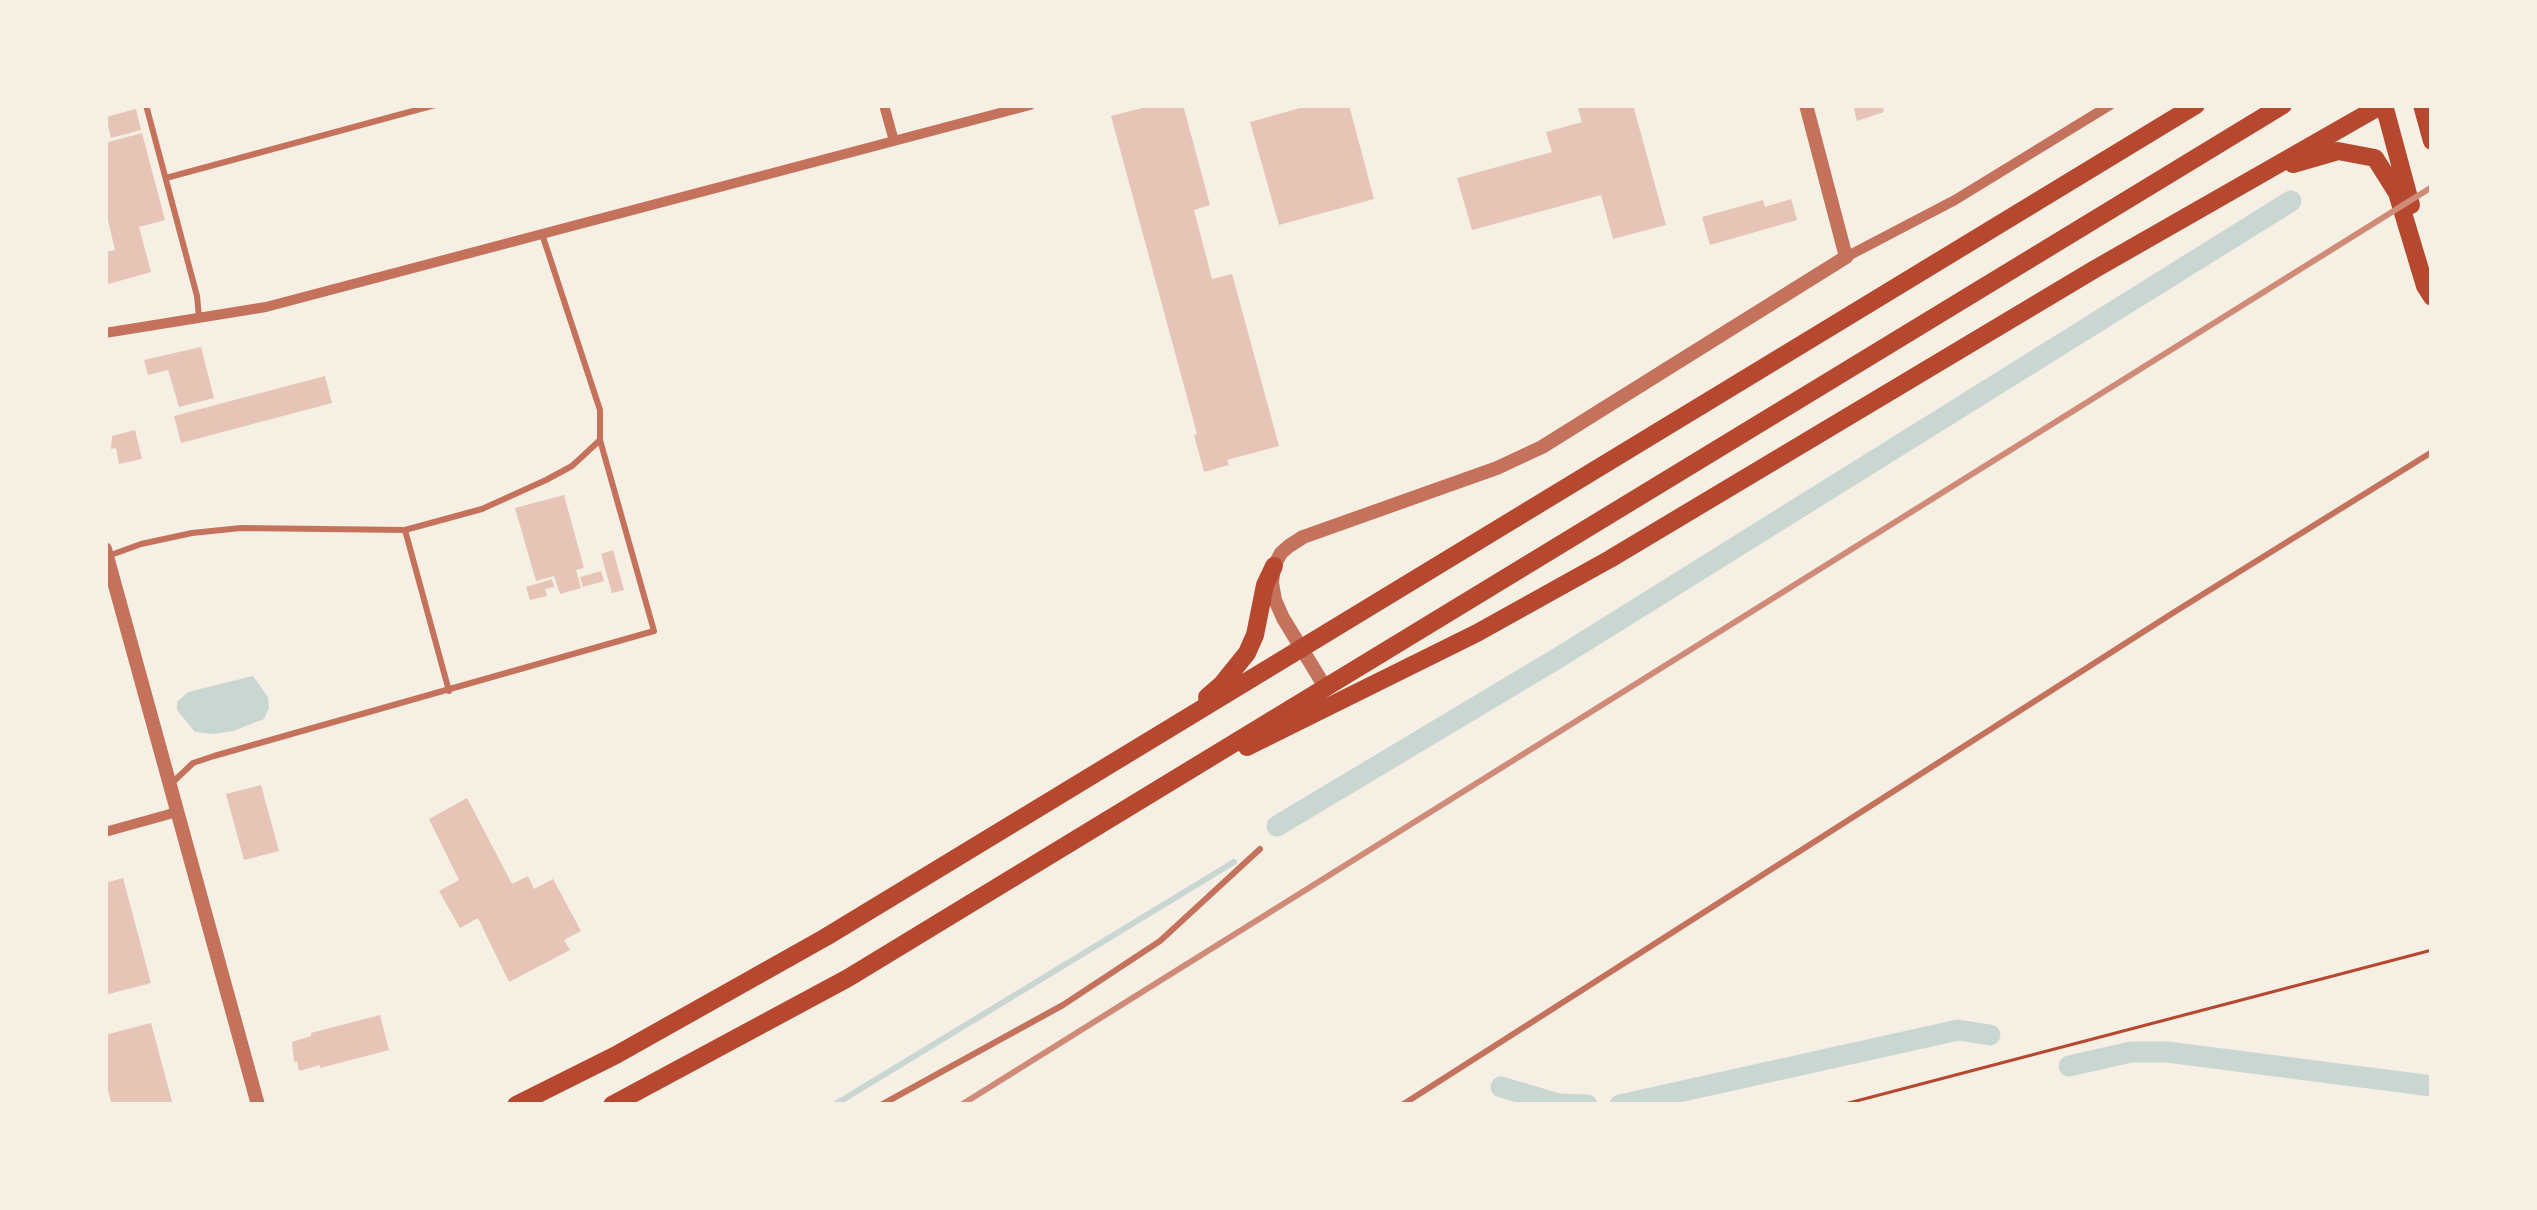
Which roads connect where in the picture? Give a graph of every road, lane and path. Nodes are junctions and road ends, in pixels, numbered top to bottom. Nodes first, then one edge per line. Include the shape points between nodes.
1 (146, 105) edge
2 (435, 105) edge
3 (884, 105) edge
4 (1030, 105) edge
5 (1806, 105) edge
6 (2110, 105) edge
7 (2196, 105) edge
8 (2283, 105) edge
9 (2383, 105) edge
10 (2422, 105) edge
11 (894, 141) junction
12 (2432, 141) edge
13 (2266, 171) junction
14 (166, 178) junction
15 (542, 235) junction
16 (1846, 257) junction
17 (2432, 283) edge
18 (2432, 297) edge
19 (199, 317) junction
20 (105, 333) edge
21 (600, 440) junction
22 (2432, 452) edge
23 (405, 530) junction
24 (106, 552) edge
25 (1274, 566) junction
26 (1302, 649) junction
27 (1325, 687) junction
28 (448, 691) junction
29 (1167, 732) junction
30 (169, 785) junction
31 (1156, 790) junction
32 (177, 812) junction
33 (105, 832) edge
34 (1260, 849) dead end
35 (2432, 950) edge
36 (258, 1105) edge
37 (516, 1105) edge
38 (613, 1105) edge
39 (881, 1105) edge
40 (1402, 1105) edge
41 (1841, 1105) edge

1 - 14 lane
2 - 14 lane
3 - 11 street
4 - 11 street
5 - 16 street
6 - 16 street
7 - 26 main road
8 - 27 main road
9 - 13 main road
9 - 17 main road
10 - 12 main road
11 - 15 street
13 - 18 main road via 2338,151 2375,158 2397,193
13 - 31 main road via 1610,560
14 - 19 lane
15 - 19 street via 266,308
15 - 21 lane via 600,410
16 - 25 street via 1542,447 1304,537
19 - 20 street
21 - 23 lane via 546,480
21 - 28 lane via 654,632
22 - 40 lane
23 - 24 lane via 241,528
23 - 28 lane
24 - 30 street
25 - 26 street via 1275,600
25 - 29 main road via 1247,653
26 - 27 street
26 - 29 main road
27 - 31 main road
28 - 30 lane via 194,763
29 - 37 main road via 826,937
30 - 32 street
31 - 38 main road via 848,978
32 - 33 street
32 - 36 street
34 - 39 lane via 1160,941 1063,1005
35 - 41 path

